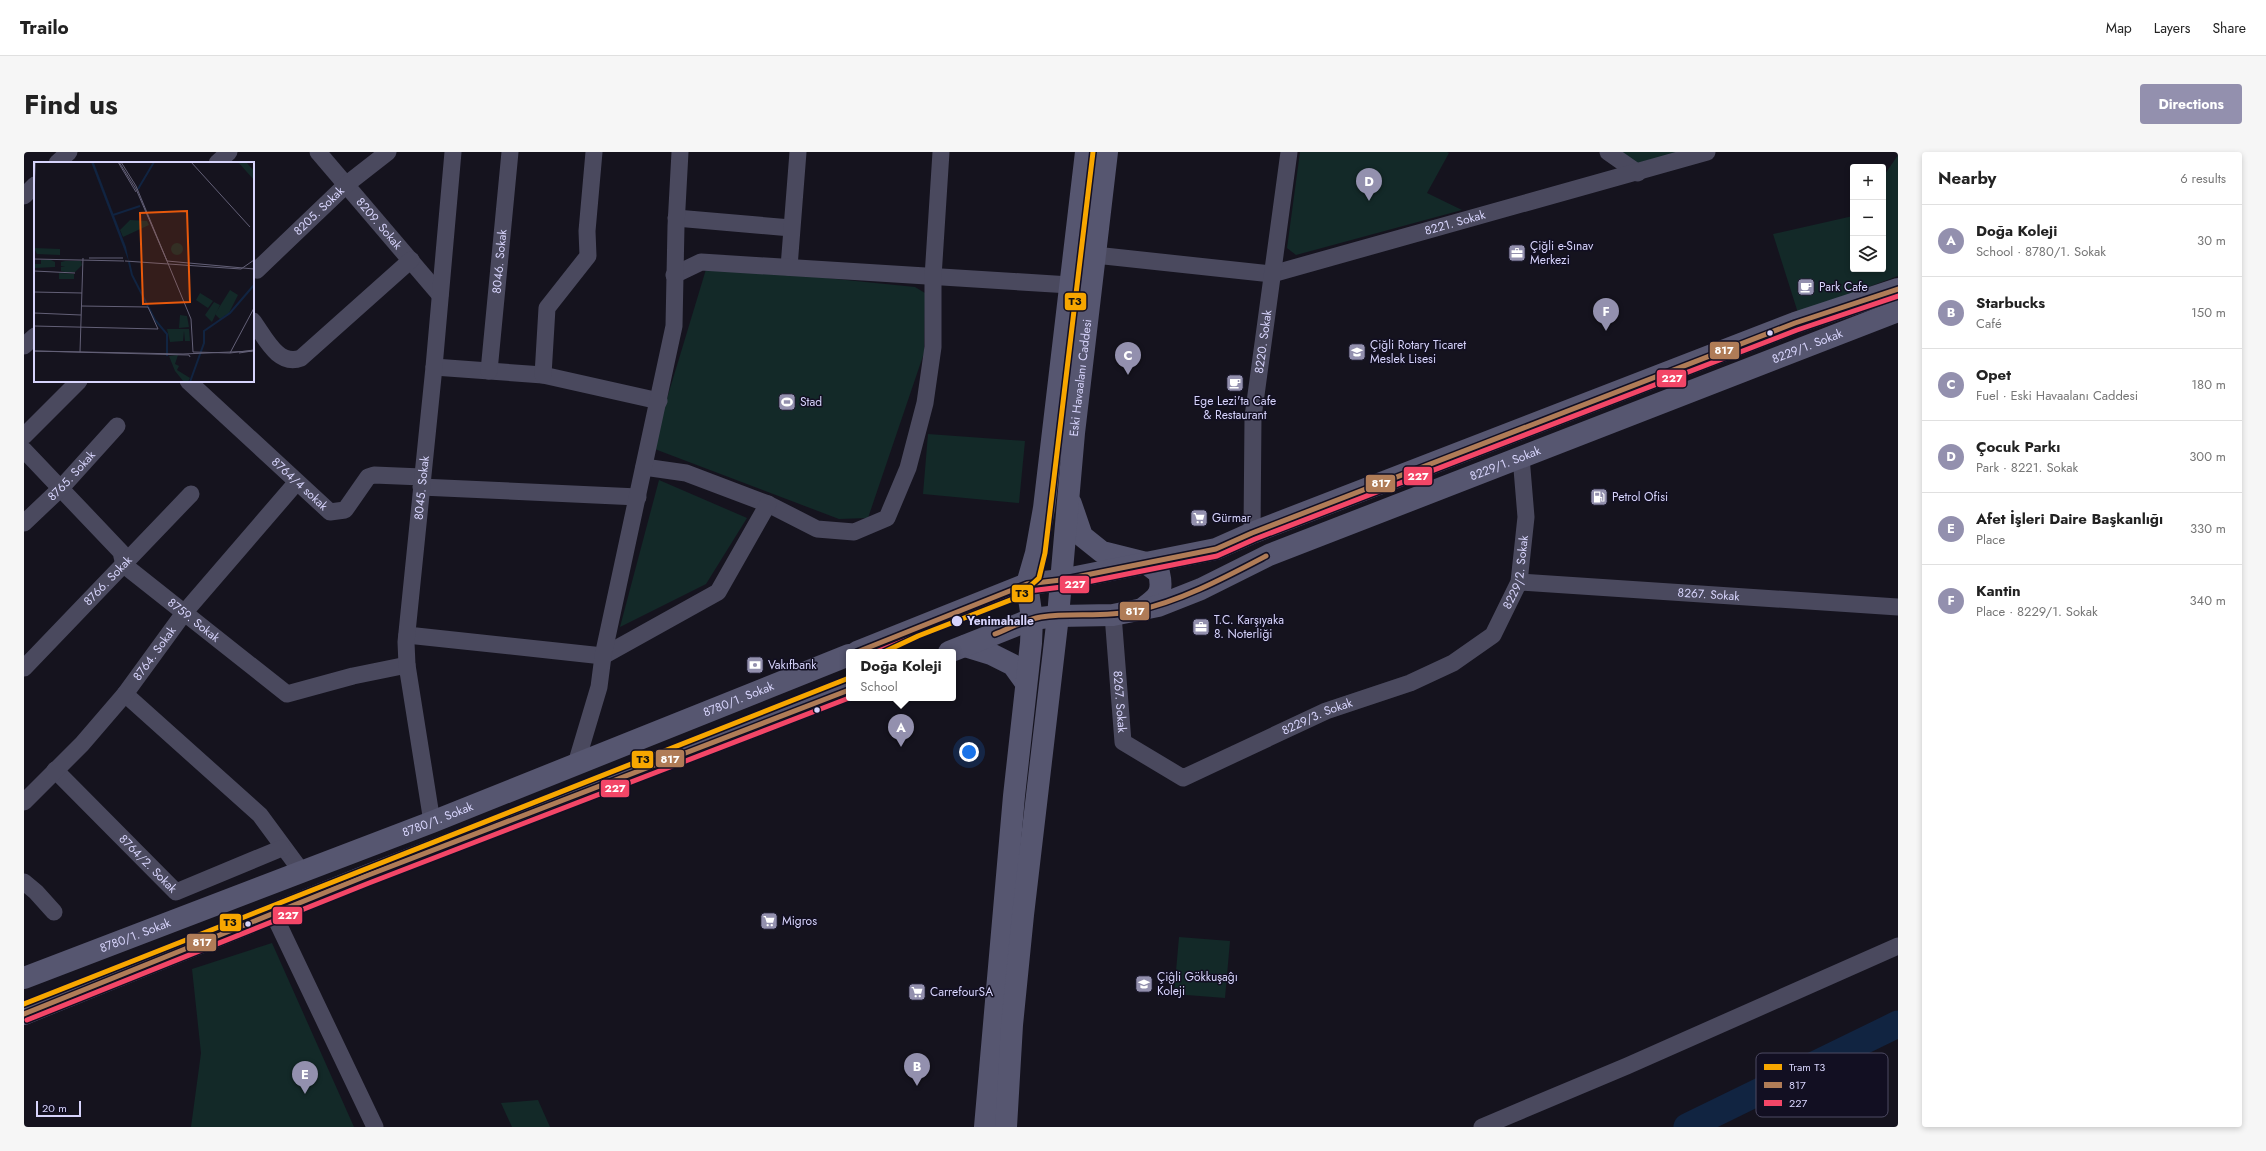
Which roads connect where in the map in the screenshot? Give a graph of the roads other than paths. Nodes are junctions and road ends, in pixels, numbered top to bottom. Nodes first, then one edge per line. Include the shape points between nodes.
1 (69, 152) edge
2 (230, 152) edge
3 (318, 152) edge
4 (388, 152) edge
5 (453, 152) edge
6 (510, 152) edge
7 (594, 152) edge
8 (680, 152) edge
9 (798, 152) edge
10 (941, 152) edge
11 (1086, 152) edge
12 (1107, 152) edge
13 (1289, 152) edge
14 (1608, 152) edge
15 (1707, 152) edge
16 (58, 162) edge
17 (218, 162) edge
18 (1638, 172) junction
19 (347, 184) junction
20 (34, 186) edge
21 (24, 196) edge
22 (676, 218) junction
23 (791, 228) junction
24 (1095, 255) junction
25 (411, 260) junction
26 (788, 267) junction
27 (254, 268) edge
28 (1272, 274) junction
29 (674, 275) junction
30 (933, 277) junction
31 (1070, 285) junction
32 (1898, 288) edge
33 (440, 295) junction
34 (1898, 311) edge
35 (254, 322) edge
36 (34, 337) edge
37 (24, 346) edge
38 (434, 367) junction
39 (489, 371) junction
40 (543, 375) junction
41 (78, 382) edge
42 (189, 382) edge
43 (659, 401) junction
44 (117, 426) dead end
45 (24, 436) edge
46 (24, 450) edge
47 (1521, 457) junction
48 (644, 467) junction
49 (422, 482) junction
50 (296, 483) junction
51 (61, 488) junction
52 (191, 494) dead end
53 (1068, 495) junction
54 (638, 497) junction
55 (768, 504) junction
56 (24, 523) edge
57 (1252, 533) junction
58 (1146, 563) junction
59 (124, 565) junction
60 (1061, 580) junction
61 (1519, 582) junction
62 (1027, 584) junction
63 (1898, 607) edge
64 (1142, 609) junction
65 (184, 613) junction
66 (1058, 616) junction
67 (1113, 616) junction
68 (1032, 619) junction
69 (407, 636) junction
70 (864, 649) edge
71 (957, 649) edge
72 (603, 656) junction
73 (846, 656) edge
74 (1453, 663) joint
75 (407, 665) junction
76 (24, 668) edge
77 (1026, 683) junction
78 (846, 691) edge
79 (125, 694) junction
80 (576, 764) junction
81 (55, 770) junction
82 (1184, 778) joint
83 (24, 802) edge
84 (432, 822) junction
85 (282, 848) junction
86 (302, 872) junction
87 (24, 882) edge
88 (54, 912) dead end
89 (273, 912) junction
90 (1898, 946) edge
91 (24, 978) edge
92 (24, 1014) edge
93 (375, 1127) edge
94 (985, 1127) edge
95 (1006, 1127) edge
96 (1482, 1127) edge

1 - 16 street
2 - 17 street
3 - 19 street, 8209. Sokak
4 - 19 street, 8205. Sokak
5 - 33 street, 8045. Sokak
6 - 39 street, 8046. Sokak
7 - 40 street via 587,231 588,256 547,308
8 - 22 street
9 - 23 street
10 - 30 street
11 - 31 street, Eski Havaalanı Caddesi
12 - 24 street, Eski Havaalanı Caddesi
13 - 28 street, 8220. Sokak
14 - 18 street
15 - 18 street, 8221. Sokak
18 - 28 street, 8221. Sokak
19 - 25 street, 8209. Sokak
19 - 27 street, 8205. Sokak via 257,270
20 - 21 street
22 - 23 street
22 - 29 street
23 - 26 street
24 - 28 street
24 - 53 street, Eski Havaalanı Caddesi
25 - 33 street, 8209. Sokak
25 - 35 street via 301,358 290,360 278,355
26 - 29 street via 701,262
26 - 30 street
28 - 57 street, 8220. Sokak via 1253,417
29 - 43 street via 674,326
30 - 31 street
30 - 55 street via 933,347 925,403 908,468 887,518 854,532 817,529
31 - 62 street, Eski Havaalanı Caddesi via 1044,508 1036,553
32 - 57 street, 8229/1. Sokak via 1795,323
33 - 38 street, 8045. Sokak
34 - 47 street, 8229/1. Sokak
36 - 37 street
38 - 39 street
38 - 49 street, 8045. Sokak
39 - 40 street
40 - 43 street
41 - 45 street
42 - 50 street, 8764/4 sokak
43 - 48 street
44 - 51 street, 8765. Sokak
46 - 51 street
47 - 61 street, 8229/2. Sokak via 1526,517
47 - 64 street, 8229/1. Sokak via 1269,555 1201,589 1158,606
48 - 54 street
48 - 55 street via 686,473
49 - 50 street, 8764/4 sokak via 374,475 368,477 345,510 336,513 330,512
49 - 54 street
49 - 69 street, 8045. Sokak
50 - 65 street, 8764. Sokak
51 - 56 street, 8765. Sokak
51 - 59 street via 122,552
52 - 59 street, 8766. Sokak
53 - 58 street via 1082,536 1102,552
53 - 60 street, Eski Havaalanı Caddesi
54 - 72 street
55 - 72 street via 718,592
57 - 58 street, 8229/1. Sokak via 1216,549
58 - 60 street, 8229/1. Sokak
58 - 64 street via 1159,573 1162,585 1158,597
59 - 65 street, 8759. Sokak
59 - 76 street, 8766. Sokak
60 - 62 street
60 - 66 street, Eski Havaalanı Caddesi
61 - 63 street, 8267. Sokak
61 - 74 street, 8229/2. Sokak via 1493,635
62 - 68 street, Eski Havaalanı Caddesi
62 - 70 street
64 - 67 street, 8229/1. Sokak
65 - 75 street, 8759. Sokak via 287,694
65 - 79 street, 8764. Sokak
66 - 67 street, 8229/1. Sokak
66 - 68 street, 8229/1. Sokak
66 - 95 street, Eski Havaalanı Caddesi via 1023,915 1012,1025
67 - 82 street, 8267. Sokak via 1123,742
68 - 71 street, 8229/1. Sokak
68 - 77 street, Eski Havaalanı Caddesi
69 - 72 street
69 - 75 street, 8045. Sokak
71 - 77 street via 991,654 1013,665
72 - 80 street via 599,688
73 - 80 street, 8780/1. Sokak
74 - 82 street, 8229/3. Sokak via 1410,683 1326,711
75 - 84 street, 8045. Sokak
77 - 94 street, Eski Havaalanı Caddesi
78 - 89 street
79 - 81 street, 8764. Sokak via 82,744
79 - 85 street via 260,815
80 - 84 street, 8780/1. Sokak
81 - 83 street, 8764. Sokak
81 - 85 street, 8764/2. Sokak via 176,892
84 - 86 street, 8780/1. Sokak
85 - 86 street
86 - 91 street, 8780/1. Sokak
87 - 88 street
89 - 92 street via 177,954
89 - 93 street
90 - 96 street

